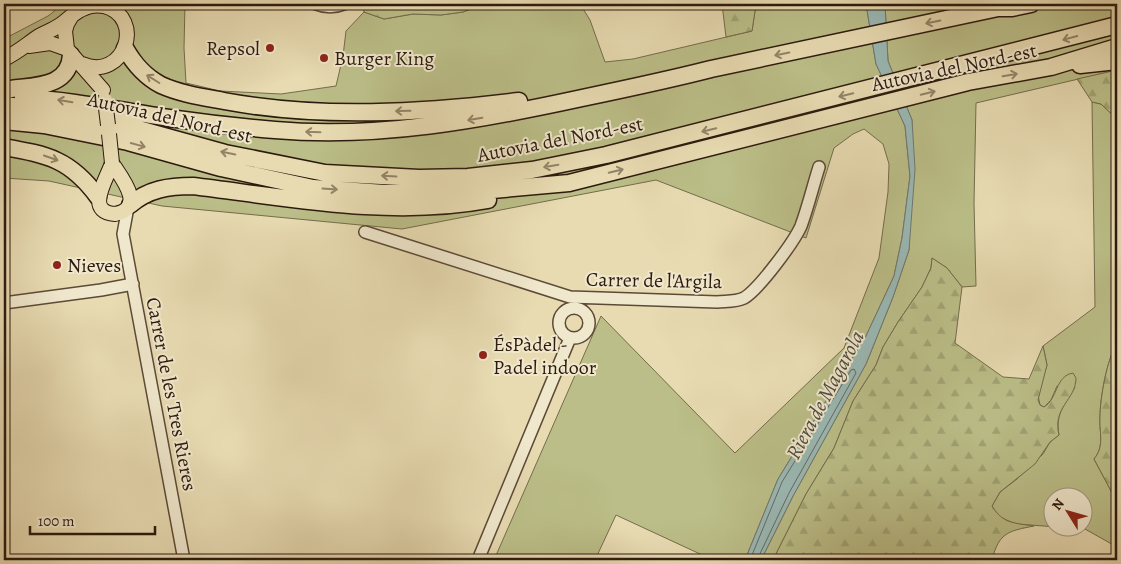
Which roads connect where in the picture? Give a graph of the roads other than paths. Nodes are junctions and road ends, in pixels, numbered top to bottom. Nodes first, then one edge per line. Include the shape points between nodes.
1 (316, 4) edge
2 (344, 4) edge
3 (1031, 4) edge
4 (90, 5) edge
5 (1004, 6) edge
6 (120, 11) edge
7 (71, 17) junction
8 (1117, 25) edge
9 (24, 48) junction
10 (125, 48) junction
11 (1117, 49) edge
12 (73, 56) junction
13 (4, 59) edge
14 (1117, 61) edge
15 (113, 62) junction
16 (1051, 67) junction
17 (711, 69) junction
18 (4, 90) edge
19 (104, 95) junction
20 (4, 98) edge
21 (4, 105) edge
22 (4, 121) edge
23 (4, 147) edge
24 (112, 163) junction
25 (819, 167) dead end
26 (569, 183) junction
27 (126, 185) junction
28 (101, 191) junction
29 (129, 206) junction
30 (110, 213) junction
31 (365, 232) dead end
32 (123, 234) junction
33 (133, 284) junction
34 (4, 303) edge
35 (570, 338) dead end
36 (184, 560) edge
37 (478, 560) edge

1 - 2 street via 327,7
3 - 5 highway via 1012,8
4 - 6 main road
4 - 7 main road
5 -> 17 highway
6 - 10 main road via 126,29
7 - 9 main road
7 - 12 main road via 65,31
8 -> 21 highway, Autovia del Nord-est via 570,163 468,178 325,173 225,153 131,127 48,110
9 - 12 main road via 50,43
9 - 13 main road
10 - 15 main road
17 -> 10 highway via 456,109 356,112 242,104 193,95 144,74
11 - 16 highway, Autovia del Nord-est
12 - 15 main road via 88,66 100,67
12 - 18 highway via 67,72 55,82
12 - 19 main road
14 - 16 highway
15 - 19 main road
26 -> 16 highway, Autovia del Nord-est via 968,82
17 -> 20 highway via 526,110 388,130 275,130 212,124 49,99
19 - 24 main road, bridge
22 -> 26 highway, Autovia del Nord-est via 44,125 128,142 221,168 313,188 384,193 459,193
23 -> 28 highway via 41,154 61,162
24 - 27 main road
24 - 28 main road
25 - 31 street, Carrer de l'Argila via 800,227 754,290 742,299 717,302 578,298
26 - 29 highway via 460,205 378,207 177,186 142,195
27 - 28 main road via 116,181
27 - 29 main road via 131,194
28 - 30 main road via 102,208
29 - 30 main road via 119,214
29 - 32 street, Carrer de les Tres Rieres
30 - 32 street, Carrer de les Tres Rieres
32 - 33 street, Carrer de les Tres Rieres
33 - 34 street
33 - 36 street, Carrer de les Tres Rieres
35 - 37 street

